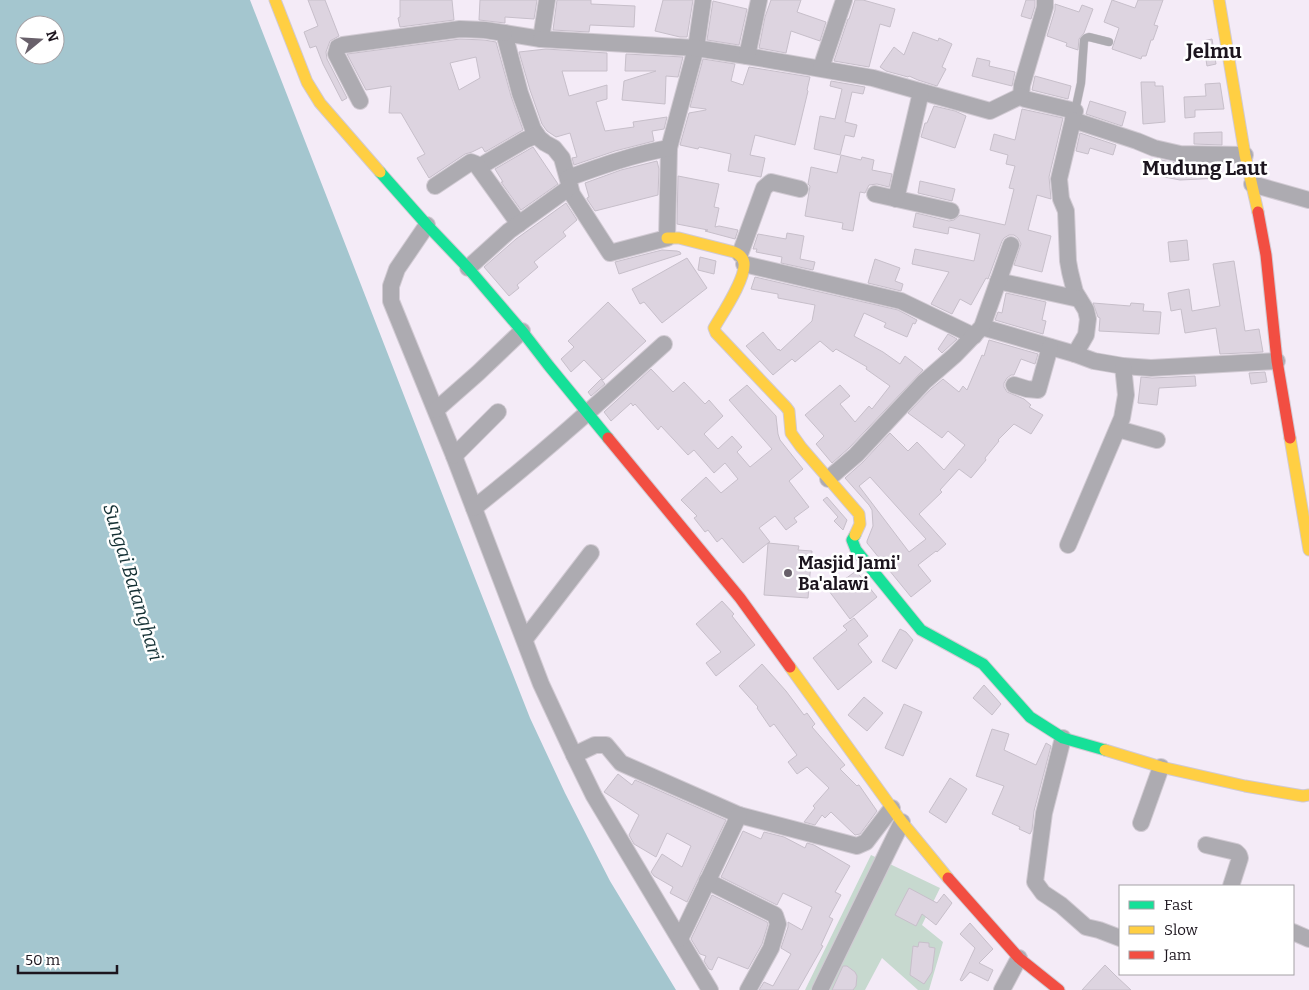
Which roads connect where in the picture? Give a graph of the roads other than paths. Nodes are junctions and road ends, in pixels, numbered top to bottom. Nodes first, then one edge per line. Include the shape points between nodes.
1 (275, 0) edge
2 (547, 0) edge
3 (703, 0) edge
4 (759, 0) edge
5 (844, 0) edge
6 (1045, 0) edge
7 (1219, 0) edge
8 (504, 33) junction
9 (542, 39) junction
10 (1110, 42) dead end
11 (696, 48) junction
12 (747, 56) junction
13 (821, 68) junction
14 (921, 92) junction
15 (1021, 96) junction
16 (360, 100) dead end
17 (1074, 116) junction
18 (537, 135) junction
19 (669, 148) junction
20 (1245, 155) junction
21 (479, 167) junction
22 (569, 183) junction
23 (435, 186) dead end
24 (800, 189) dead end
25 (1253, 190) junction
26 (875, 194) dead end
27 (896, 199) junction
28 (1309, 200) edge
29 (951, 211) dead end
30 (519, 224) junction
31 (428, 225) junction
32 (667, 238) junction
33 (1011, 245) dead end
34 (742, 259) junction
35 (468, 268) junction
36 (998, 281) junction
37 (1079, 299) junction
38 (522, 331) junction
39 (978, 331) junction
40 (664, 344) dead end
41 (1050, 347) junction
42 (1075, 354) junction
43 (1277, 361) junction
44 (1123, 366) junction
45 (1014, 385) dead end
46 (436, 410) junction
47 (498, 412) dead end
48 (588, 413) junction
49 (1118, 429) junction
50 (1157, 440) dead end
51 (454, 456) junction
52 (828, 479) junction
53 (474, 508) junction
54 (1068, 545) dead end
55 (1309, 550) edge
56 (591, 553) dead end
57 (525, 639) junction
58 (1063, 738) junction
59 (574, 755) junction
60 (1161, 767) junction
61 (1309, 795) edge
62 (892, 808) junction
63 (739, 815) junction
64 (902, 822) junction
65 (1141, 823) dead end
66 (1206, 845) dead end
67 (707, 881) junction
68 (1231, 885) edge
69 (1294, 932) edge
70 (1119, 938) edge
71 (680, 939) junction
72 (1309, 939) edge
73 (1019, 958) junction
74 (710, 990) edge
75 (748, 990) edge
76 (820, 990) edge
77 (1002, 990) edge
78 (1059, 990) edge

1 - 31 street via 307,82 320,103
2 - 9 street
3 - 11 street
4 - 12 street
5 - 13 street
6 - 15 street
7 - 20 street
8 - 9 street
8 - 16 street via 460,29 338,47 336,54
8 - 18 street via 520,93
9 - 11 street
10 - 17 lane via 1089,37 1084,40 1081,83
11 - 12 street
11 - 19 street
12 - 13 street
13 - 14 street
14 - 15 street via 990,111
14 - 27 street
15 - 17 street
17 - 20 street via 1154,148 1180,154
17 - 37 street via 1059,180 1066,211 1068,261
18 - 21 street
18 - 22 street via 562,158
19 - 22 street via 629,157
19 - 32 street
20 - 25 street
21 - 23 street via 471,162
21 - 30 street
22 - 30 street
22 - 32 street via 572,194 610,253
24 - 34 street via 771,182 764,188
25 - 28 street
25 - 43 street via 1266,255
26 - 27 street
27 - 29 street
30 - 35 street
31 - 35 street
31 - 46 street via 396,270 391,301
32 - 34 street via 734,252
33 - 36 street
34 - 39 street via 901,301
34 - 52 street via 742,274 714,328 725,344 786,407 791,433
35 - 38 street
36 - 37 street
36 - 39 street
37 - 42 street via 1088,319 1086,335
38 - 46 street
38 - 48 street
39 - 41 street
39 - 52 street
40 - 48 street
41 - 42 street
41 - 45 street via 1038,390
42 - 44 street
43 - 44 street via 1151,368
43 - 55 street
44 - 49 street via 1126,395
46 - 51 street
47 - 51 street
48 - 53 street
48 - 62 street via 740,598
49 - 50 street
49 - 54 street
51 - 53 street
52 - 58 street via 861,519 852,540 856,550 914,622 931,638 983,664 1030,717
53 - 57 street
56 - 57 street
57 - 59 street via 541,684
58 - 60 street
58 - 70 street via 1044,813 1035,882 1043,893 1086,927
59 - 63 street via 595,745 606,745 621,763
59 - 71 street via 594,796
60 - 61 street via 1245,786
60 - 65 street
62 - 63 street via 866,842 857,846
62 - 64 street
63 - 67 street
64 - 73 street
64 - 76 street
66 - 68 street via 1239,855
67 - 71 street
67 - 75 street via 775,914 778,924 771,948
69 - 72 street
71 - 74 street
73 - 77 street
73 - 78 street

